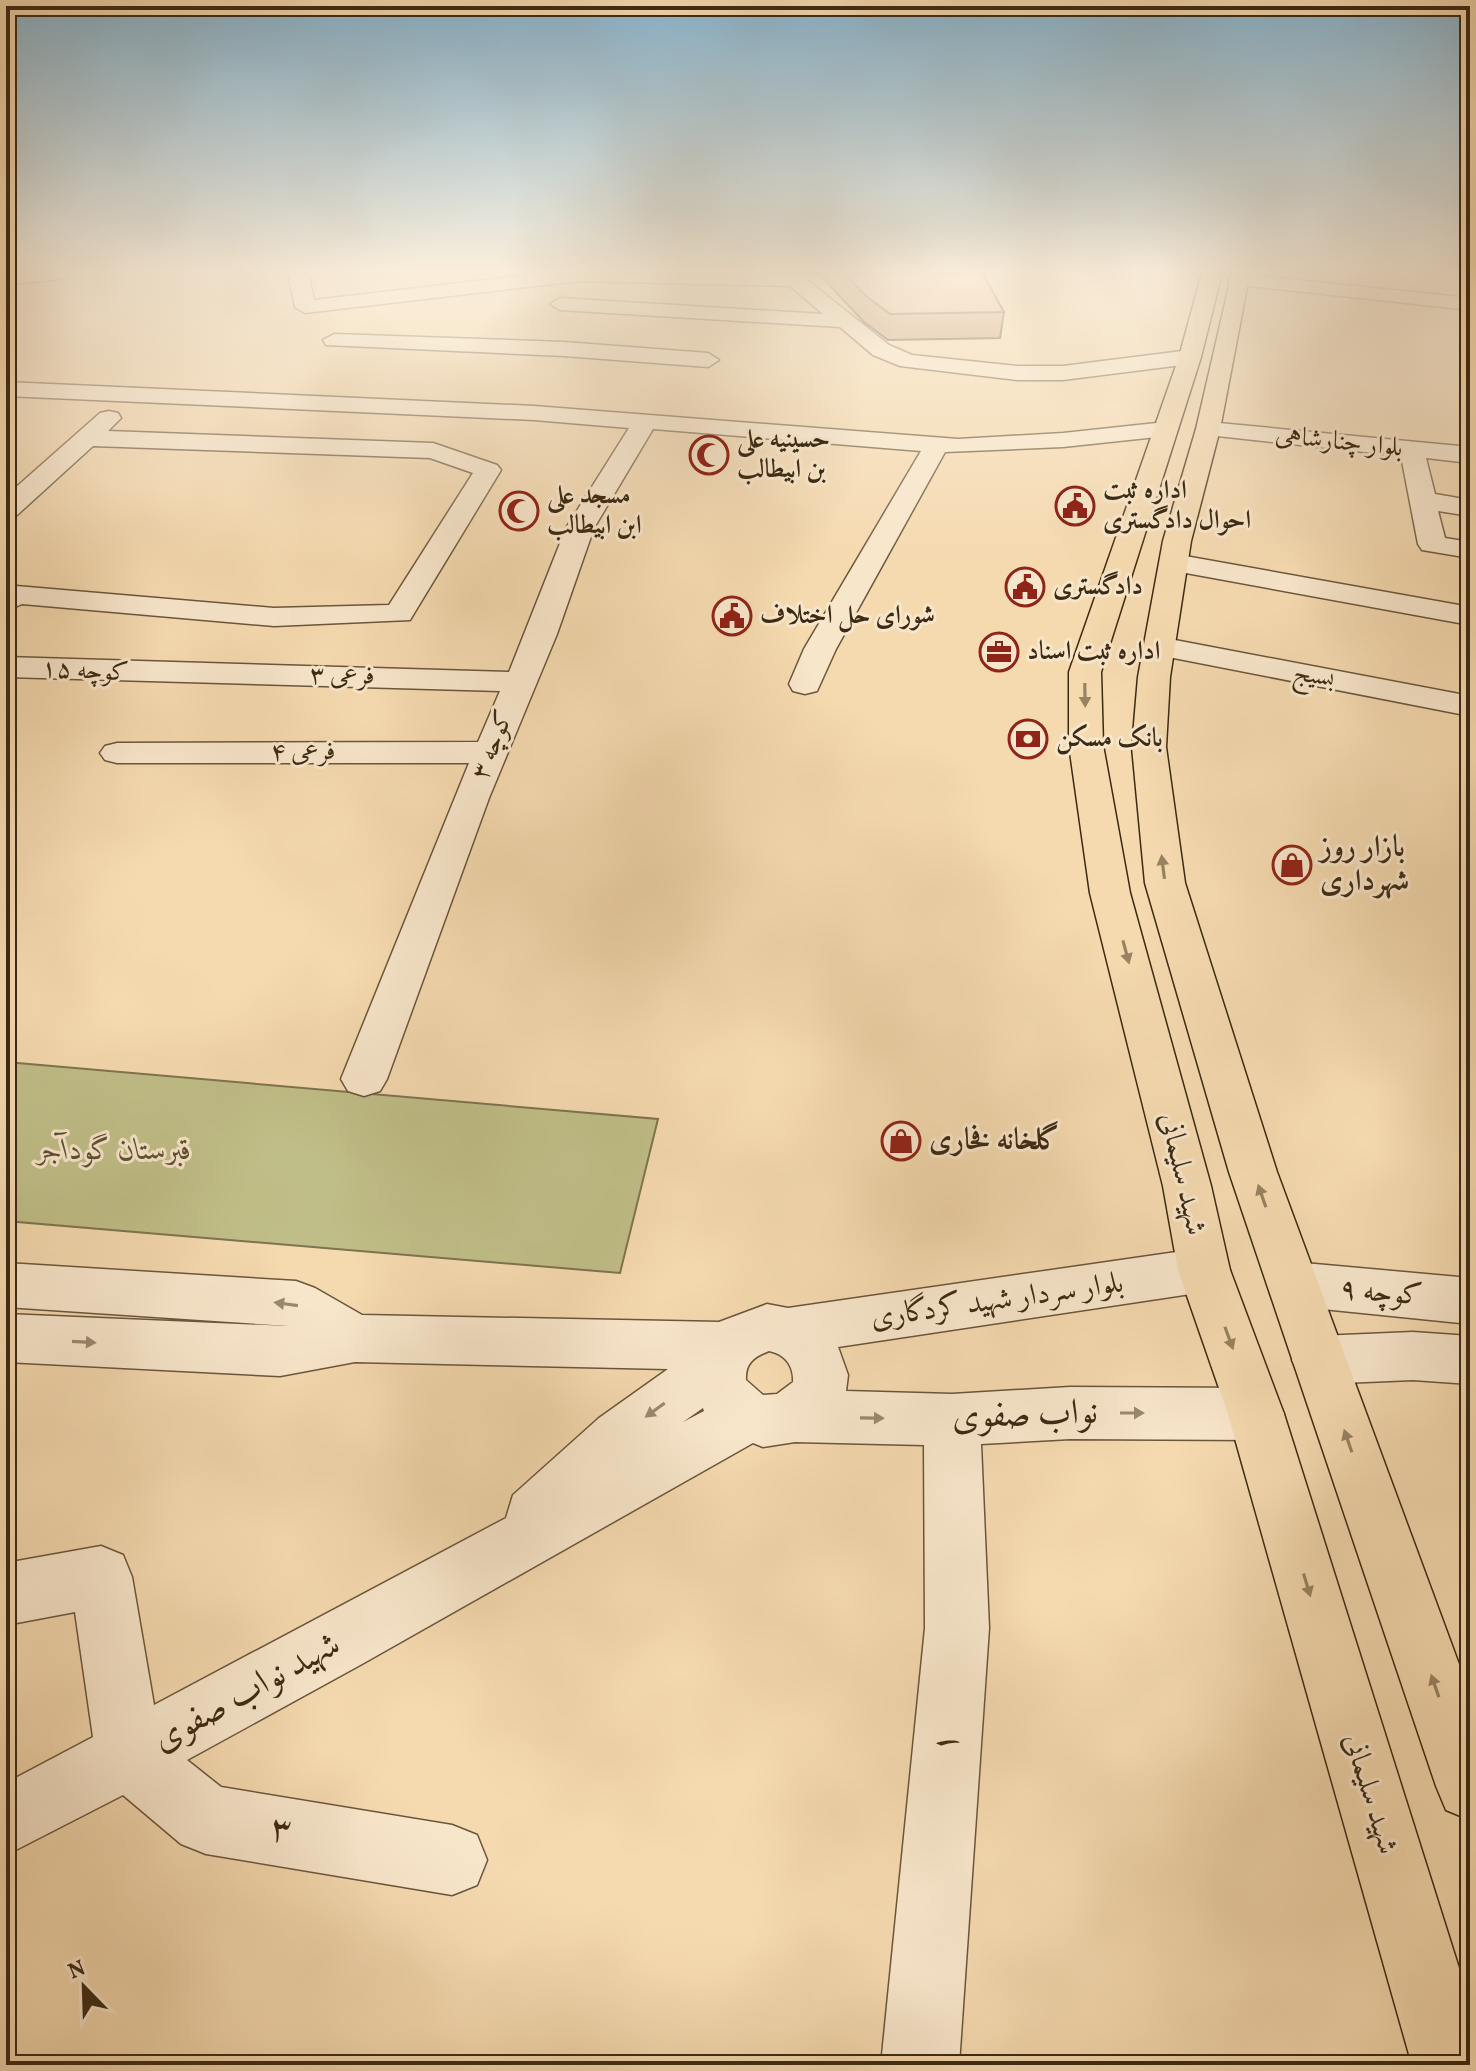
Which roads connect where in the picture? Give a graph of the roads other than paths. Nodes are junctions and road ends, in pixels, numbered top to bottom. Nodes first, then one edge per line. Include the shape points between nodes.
1 (987, 370) edge
2 (1095, 370) edge
3 (1203, 370) edge
4 (411, 387) dead end
5 (6, 389) edge
6 (134, 395) junction
7 (392, 407) junction
8 (645, 422) junction
9 (1187, 429) junction
10 (86, 438) junction
11 (937, 444) junction
12 (1412, 450) junction
13 (1470, 455) edge
14 (1422, 500) junction
15 (7, 507) edge
16 (1470, 508) edge
17 (1470, 550) edge
18 (1174, 563) junction
19 (6, 602) edge
20 (1470, 616) edge
21 (1098, 634) junction
22 (1159, 646) junction
23 (6, 667) edge
24 (164, 674) joint
25 (520, 682) junction
26 (805, 684) dead end
27 (1470, 706) edge
28 (489, 752) junction
29 (117, 753) dead end
30 (364, 1079) dead end
31 (1204, 1270) junction
32 (1293, 1284) junction
33 (6, 1285) edge
34 (1470, 1301) edge
35 (789, 1331) junction
36 (6, 1338) edge
37 (355, 1338) junction
38 (722, 1355) junction
39 (1319, 1360) junction
40 (1470, 1360) edge
41 (1256, 1414) junction
42 (771, 1417) junction
43 (952, 1420) junction
44 (485, 1560) junction
45 (6, 1594) edge
46 (130, 1757) junction
47 (1470, 1786) edge
48 (6, 1820) edge
49 (452, 1860) dead end
50 (920, 2065) edge
51 (1451, 2065) edge

1 - 2 street
3 - 9 main road, شهید سلیمانی
4 - 7 street
5 - 6 street, بلوار چنارشاهی
6 - 7 street, بلوار چنارشاهی
6 - 10 street
7 - 8 street, بلوار چنارشاهی
8 - 11 street, بلوار چنارشاهی
8 - 25 street, کوچه ۳ via 580,528
9 - 11 street, بلوار چنارشاهی
9 - 12 street, بلوار چنارشاهی
9 - 18 main road, شهید سلیمانی
9 - 21 main road, شهید سلیمانی
10 - 15 street
10 - 19 street via 433,451 488,470 399,614 274,617 16,595
11 - 26 street
12 - 13 street, بلوار چنارشاهی
12 - 14 street
14 - 16 street
14 - 17 street via 1432,544
18 - 20 street
18 - 22 main road, شهید سلیمانی
21 - 22 main road
21 -> 31 main road, شهید سلیمانی via 1085,672 1086,745 1108,878
22 - 27 street, بسیج
32 -> 22 main road, شهید سلیمانی via 1253,1172 1165,883 1149,747
23 - 24 street, کوچه ۱۵
24 - 25 street, فرعی ۳
25 - 28 street, کوچه ۳
28 - 29 street, فرعی ۴
28 - 30 street, کوچه ۳
31 - 35 street, بلوار سردار شهید کردگاری
31 -> 41 main road, شهید سلیمانی
32 - 34 street, کوچه ۹
32 - 39 main road, شهید سلیمانی
37 -> 33 street via 296,1304
35 - 38 street via 767,1327 745,1332
35 - 42 street via 808,1344 819,1362 821,1383 812,1402
36 -> 37 street via 280,1352
37 - 38 street
38 - 42 street via 718,1385 729,1404
38 -> 44 street, شهید نواب صفوی via 619,1437
39 - 40 street
47 -> 39 main road, شهید سلیمانی
43 -> 41 street, نواب صفوی via 1070,1413
41 -> 51 main road, شهید سلیمانی
42 -> 43 street, نواب صفوی
42 - 44 street, شهید نواب صفوی
43 - 50 street, ۱ via 957,1628
44 - 46 street, شهید نواب صفوی
45 - 46 street via 101,1577
46 - 48 street, شهید نواب صفوی
46 - 49 street, ۳ via 206,1819

